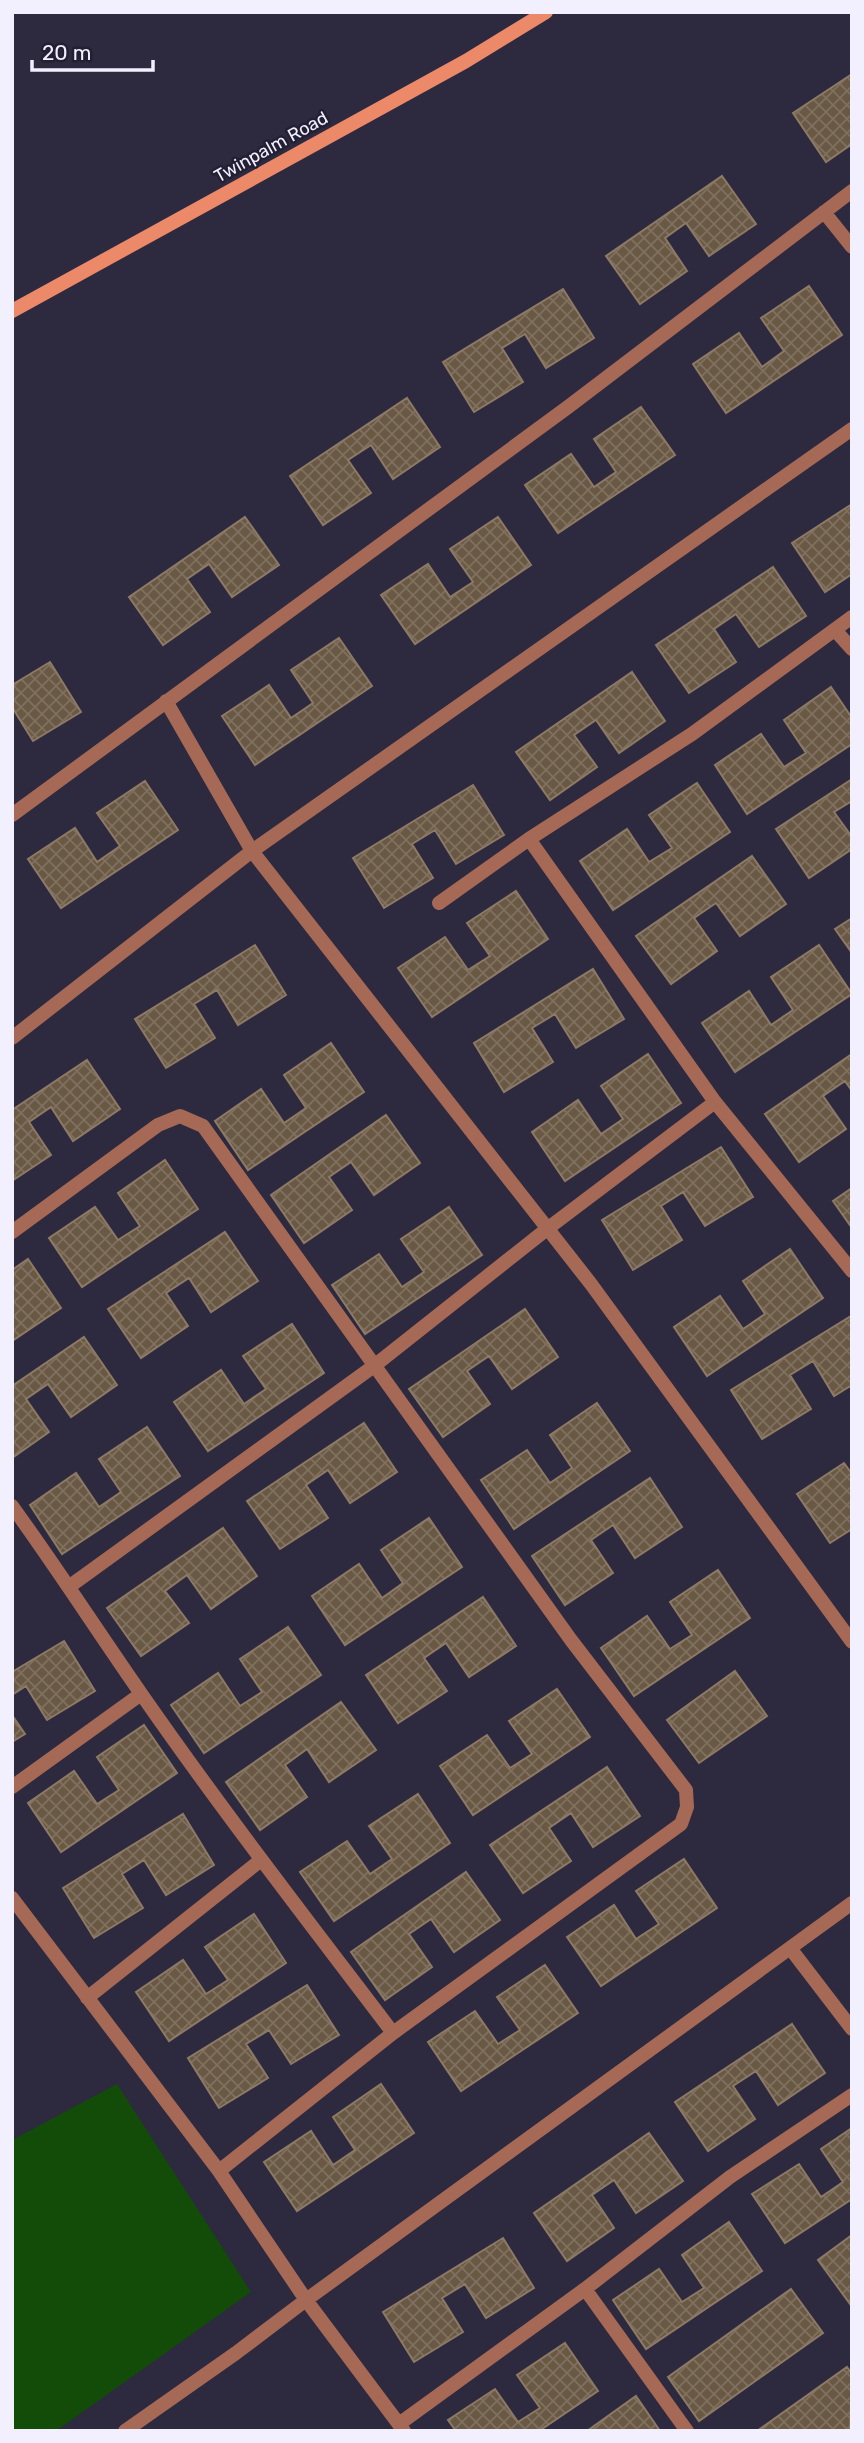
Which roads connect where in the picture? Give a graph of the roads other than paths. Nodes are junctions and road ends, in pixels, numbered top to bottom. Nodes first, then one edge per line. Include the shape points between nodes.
1 (546, 12) edge
2 (852, 191) edge
3 (824, 212) junction
4 (852, 247) edge
5 (12, 312) edge
6 (852, 429) edge
7 (852, 617) edge
8 (835, 630) junction
9 (852, 649) edge
10 (166, 701) junction
11 (12, 815) edge
12 (528, 839) junction
13 (252, 851) junction
14 (439, 904) dead end
15 (12, 1038) edge
16 (715, 1102) junction
17 (548, 1229) junction
18 (12, 1232) edge
19 (852, 1271) edge
20 (374, 1366) junction
21 (12, 1506) edge
22 (70, 1586) junction
23 (852, 1642) edge
24 (141, 1693) junction
25 (12, 1787) edge
26 (261, 1860) junction
27 (12, 1898) edge
28 (852, 1903) edge
29 (790, 1948) junction
30 (87, 1998) junction
31 (852, 2029) edge
32 (393, 2033) junction
33 (852, 2095) edge
34 (219, 2171) junction
35 (585, 2289) junction
36 (306, 2300) junction
37 (402, 2428) edge
38 (125, 2431) edge
39 (687, 2431) edge

1 - 5 main road, Twinpalm Road via 466,61
2 - 3 lane
3 - 4 lane
3 - 10 lane via 568,407
6 - 13 lane
7 - 8 lane
8 - 9 lane
8 - 12 lane via 692,734
10 - 11 lane
10 - 13 lane
12 - 14 lane
12 - 16 lane
13 - 15 lane
13 - 17 lane
16 - 17 lane
16 - 19 lane
17 - 20 lane
17 - 23 lane
18 - 20 lane via 158,1125 180,1116 203,1126
20 - 22 lane
20 - 32 lane via 685,1790 687,1807 681,1824
21 - 22 lane
22 - 24 lane
24 - 25 lane
24 - 26 lane
26 - 30 lane
26 - 32 lane
27 - 30 lane
28 - 29 lane
29 - 31 lane
29 - 36 lane
30 - 34 lane
32 - 34 lane
33 - 35 lane via 730,2177
34 - 36 lane
35 - 37 lane
35 - 39 lane
36 - 37 lane
36 - 38 lane

